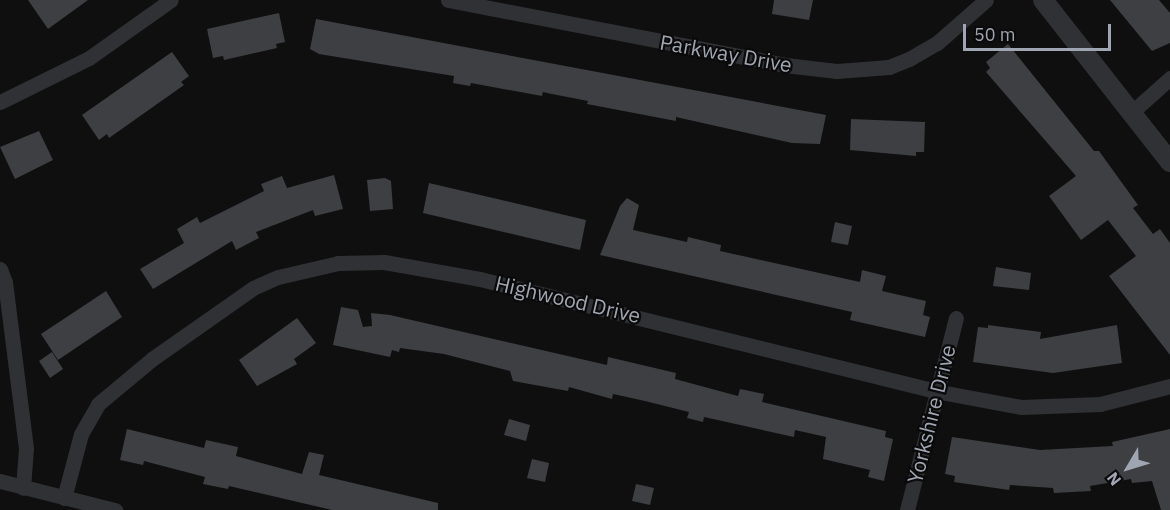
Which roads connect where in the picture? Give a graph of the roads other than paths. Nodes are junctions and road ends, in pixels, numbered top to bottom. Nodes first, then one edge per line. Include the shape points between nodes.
1 (171, 0) edge
2 (448, 0) edge
3 (986, 0) edge
4 (1043, 0) edge
5 (1170, 78) edge
6 (0, 102) edge
7 (1132, 112) junction
8 (1170, 162) edge
9 (0, 269) edge
10 (956, 318) dead end
11 (1170, 386) edge
12 (935, 391) junction
13 (0, 481) edge
14 (23, 488) junction
15 (64, 498) junction
16 (115, 510) edge
17 (907, 510) edge

1 - 6 street via 89,58
2 - 3 street, Parkway Drive via 785,65 837,71 889,67 909,59 937,43
4 - 7 street
5 - 7 street
7 - 8 street
9 - 14 street via 5,282 26,448
10 - 12 street, Yorkshire Drive
11 - 12 street, Highwood Drive via 1100,404 1066,408 1021,407
12 - 15 street, Highwood Drive via 491,281 416,265 338,263 278,277 253,288 152,359 98,404 81,434
12 - 17 street, Yorkshire Drive
13 - 14 street
14 - 15 street
15 - 16 street

